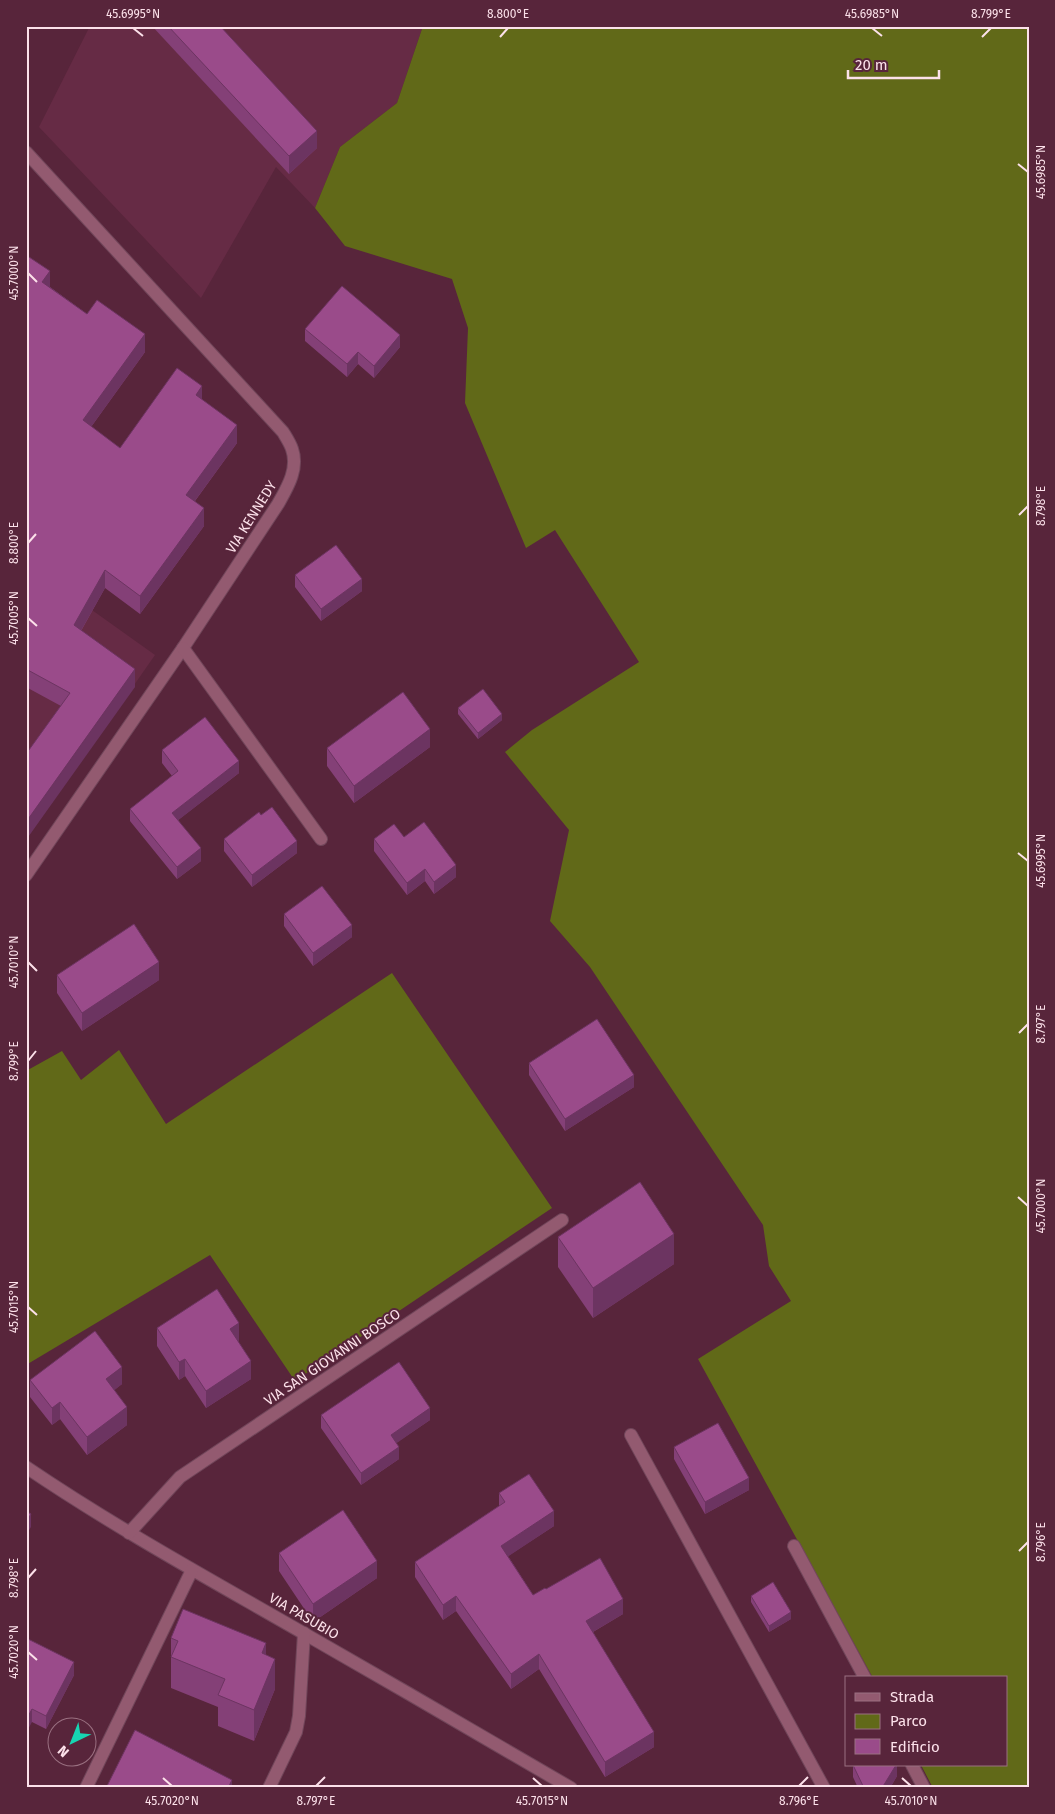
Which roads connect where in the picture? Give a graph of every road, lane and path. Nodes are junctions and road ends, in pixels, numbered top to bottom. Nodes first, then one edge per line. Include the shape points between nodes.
1 (26, 152) edge
2 (183, 648) junction
3 (321, 840) dead end
4 (26, 875) edge
5 (562, 1220) dead end
6 (632, 1435) dead end
7 (26, 1467) edge
8 (129, 1533) junction
9 (794, 1546) dead end
10 (192, 1570) junction
11 (304, 1633) junction
12 (864, 1676) edge
13 (913, 1766) edge
14 (86, 1788) edge
15 (269, 1788) edge
16 (571, 1788) edge
17 (824, 1788) edge
18 (924, 1788) edge

1 - 2 street, VIA KENNEDY via 283,432 293,450 295,466 289,485
2 - 3 street
2 - 4 street, VIA KENNEDY
5 - 8 street, VIA SAN GIOVANNI BOSCO via 180,1477
6 - 17 street
7 - 8 street, VIA PASUBIO
8 - 10 street, VIA PASUBIO
9 - 12 street
10 - 11 street, VIA PASUBIO
10 - 14 street
11 - 15 street via 296,1732
11 - 16 street, VIA PASUBIO
13 - 18 street

